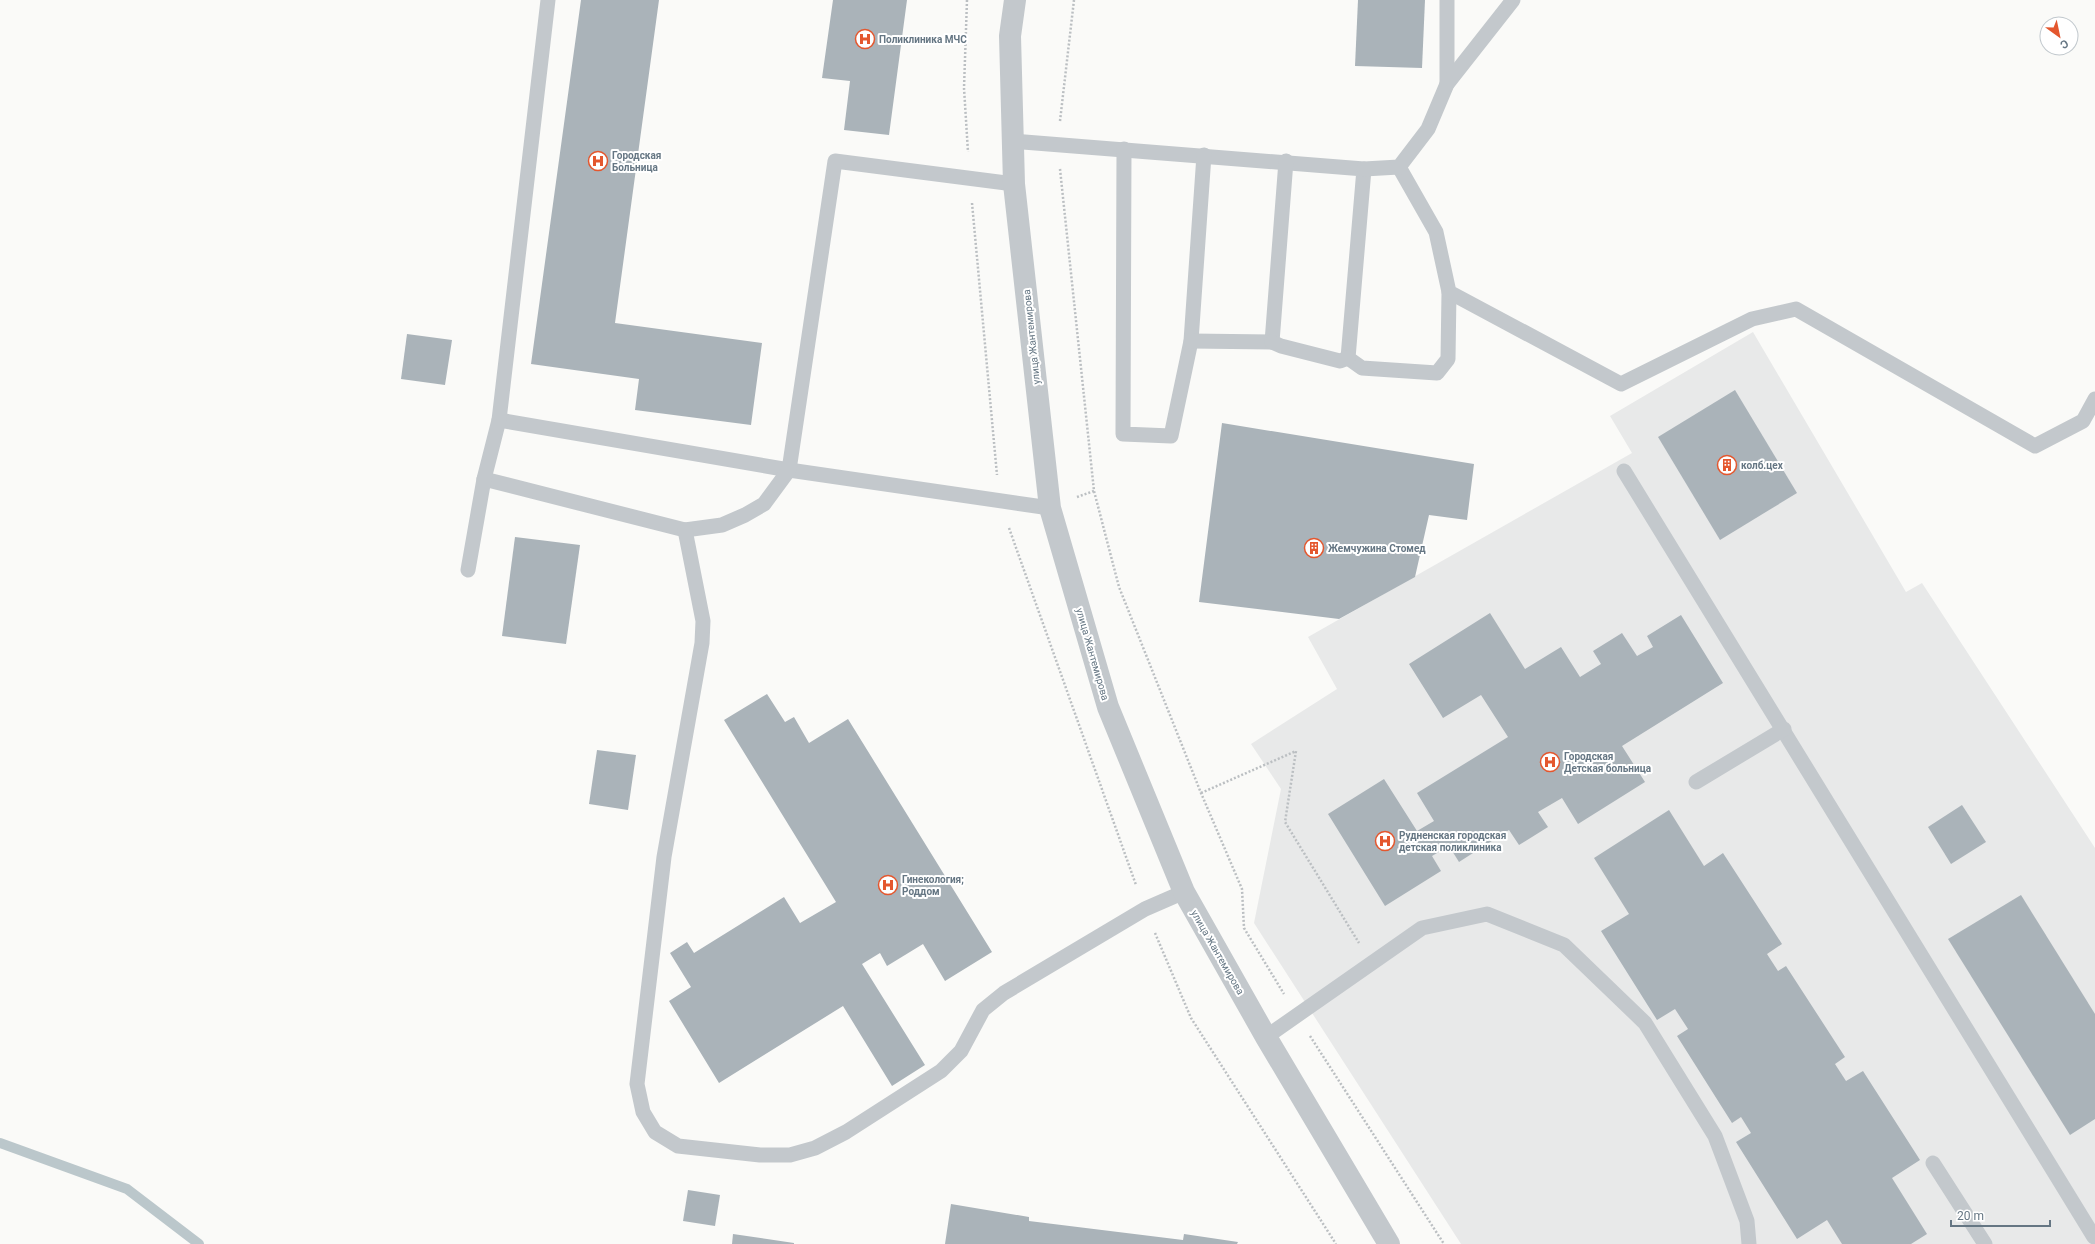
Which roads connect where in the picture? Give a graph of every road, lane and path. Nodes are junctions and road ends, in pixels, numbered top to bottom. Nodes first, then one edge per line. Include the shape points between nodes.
1 (548, 0) edge
2 (1015, 0) edge
3 (1074, 0) edge
4 (1447, 0) edge
5 (1513, 0) edge
6 (1447, 84) junction
7 (1011, 141) junction
8 (1057, 144) junction
9 (1124, 149) junction
10 (1204, 155) junction
11 (1286, 161) junction
12 (1399, 167) junction
13 (1364, 169) junction
14 (1014, 184) junction
15 (1449, 292) junction
16 (1191, 341) junction
17 (1272, 342) junction
18 (1348, 358) junction
19 (2095, 399) edge
20 (499, 420) junction
21 (789, 470) junction
22 (1624, 471) dead end
23 (484, 479) junction
24 (1050, 508) junction
25 (685, 530) junction
26 (468, 570) dead end
27 (1784, 730) junction
28 (1696, 782) dead end
29 (1201, 793) junction
30 (1184, 892) junction
31 (1145, 909) junction
32 (1372, 964) junction
33 (1297, 1016) junction
34 (1266, 1037) junction
35 (1933, 1163) dead end
36 (2091, 1239) edge
37 (1336, 1244) edge
38 (1389, 1244) edge
39 (1444, 1244) edge
40 (1749, 1244) edge
41 (1985, 1244) edge

1 - 20 lane
2 - 7 street, улица Жантемирова via 1010,36
3 - 8 path
4 - 6 lane
5 - 6 lane
6 - 12 lane via 1428,129
7 - 8 lane
7 - 14 street, улица Жантемирова
8 - 9 lane
8 - 29 path via 1094,491 1119,586
9 - 10 lane
9 - 16 lane via 1123,434 1171,436
10 - 11 lane
10 - 16 lane
11 - 13 lane
11 - 17 lane
12 - 13 lane
12 - 15 lane via 1436,232
13 - 18 lane
14 - 21 lane via 835,161
14 - 24 street, улица Жантемирова
15 - 18 lane via 1448,359 1437,373 1362,368
15 - 19 lane via 1622,384 1752,319 1796,309 2035,446 2083,421
16 - 17 lane
17 - 18 lane via 1340,362
20 - 21 lane
20 - 23 lane
21 - 24 lane
21 - 25 lane via 764,504 745,515 722,525
22 - 27 lane
23 - 25 lane
23 - 26 lane
24 - 30 street, улица Жантемирова via 1108,707
25 - 31 lane via 703,621 702,643 664,857 637,1084 644,1112 655,1132 678,1146 760,1155 790,1155 815,1148 846,1132 942,1071 960,1051 983,1010 1004,993
27 - 28 lane
27 - 36 lane
29 - 32 path via 1296,751 1285,822
29 - 33 path via 1242,889 1244,928
30 - 31 lane
30 - 34 street, улица Жантемирова
31 - 37 path via 1191,1018
32 - 33 lane
32 - 40 lane via 1422,928 1488,914 1564,945 1645,1023 1715,1136 1747,1221
33 - 34 lane
33 - 39 path
34 - 38 street, улица Жантемирова
35 - 41 lane

